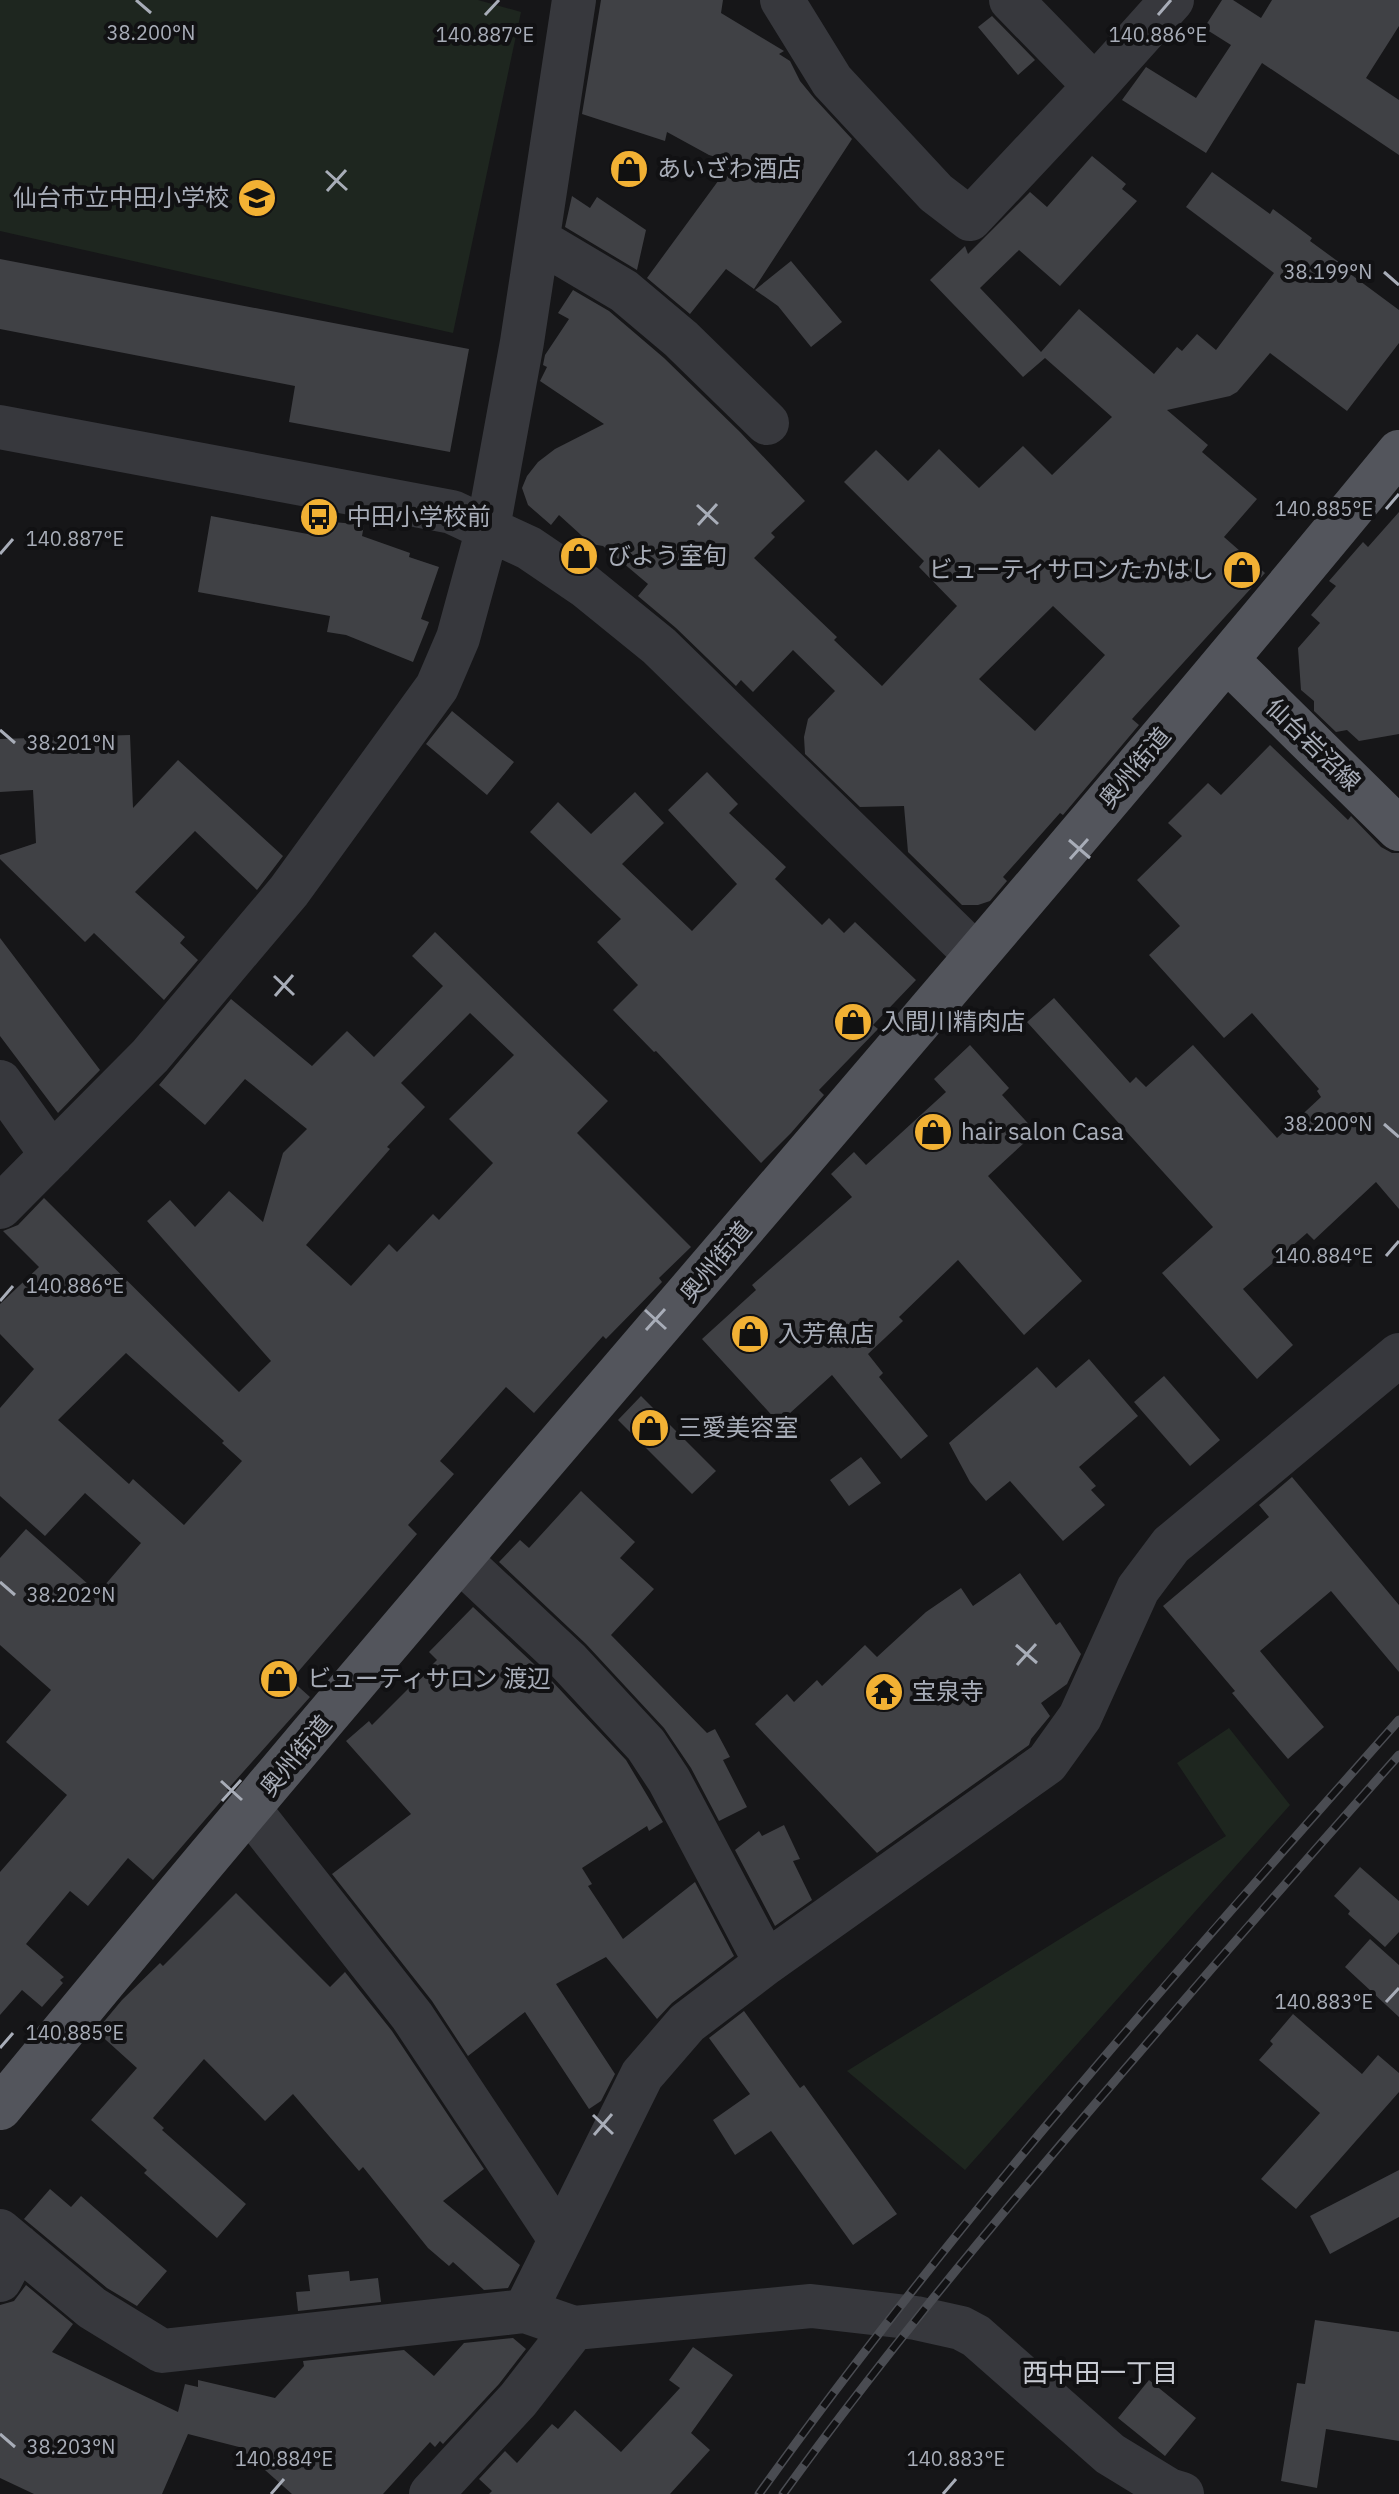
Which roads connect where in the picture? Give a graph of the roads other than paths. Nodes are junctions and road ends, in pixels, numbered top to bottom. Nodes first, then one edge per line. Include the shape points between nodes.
1 (574, 0) edge
2 (782, 0) edge
3 (1011, 0) edge
4 (1172, 0) edge
5 (1095, 86) junction
6 (538, 240) junction
7 (767, 423) dead end
8 (0, 427) edge
9 (1399, 452) edge
10 (488, 528) junction
11 (1227, 660) junction
12 (1399, 829) edge
13 (976, 955) junction
14 (0, 1082) edge
15 (52, 1155) junction
16 (0, 1207) edge
17 (1399, 1355) edge
18 (461, 1561) junction
19 (250, 1810) junction
20 (766, 1963) junction
21 (0, 2108) edge
22 (560, 2239) junction
23 (6, 2252) edge
24 (525, 2311) junction
25 (574, 2328) junction
26 (431, 2494) edge
27 (1182, 2494) edge

1 - 6 street
2 - 5 street via 832,81 936,193 970,219
3 - 5 street
4 - 5 street
6 - 7 street via 624,291
6 - 10 street
8 - 10 street via 452,512
9 - 11 main road, 奥州街道
10 - 13 street via 585,586 659,646
10 - 15 street via 458,638 437,687 289,891 150,1056
11 - 12 main road, 仙台岩沼線
11 - 13 main road, 奥州街道
13 - 18 main road, 奥州街道
14 - 15 street
15 - 16 street
17 - 20 street via 1171,1545 1138,1589 1080,1717 1047,1763
18 - 19 main road, 奥州街道
18 - 20 street via 568,1661 646,1745
19 - 21 main road, 奥州街道
19 - 22 street via 412,2016
20 - 22 street via 687,2023 642,2075
22 - 24 street
23 - 24 street via 162,2351
24 - 25 street
25 - 26 street via 518,2400
25 - 27 street via 811,2306 961,2328 1110,2454

